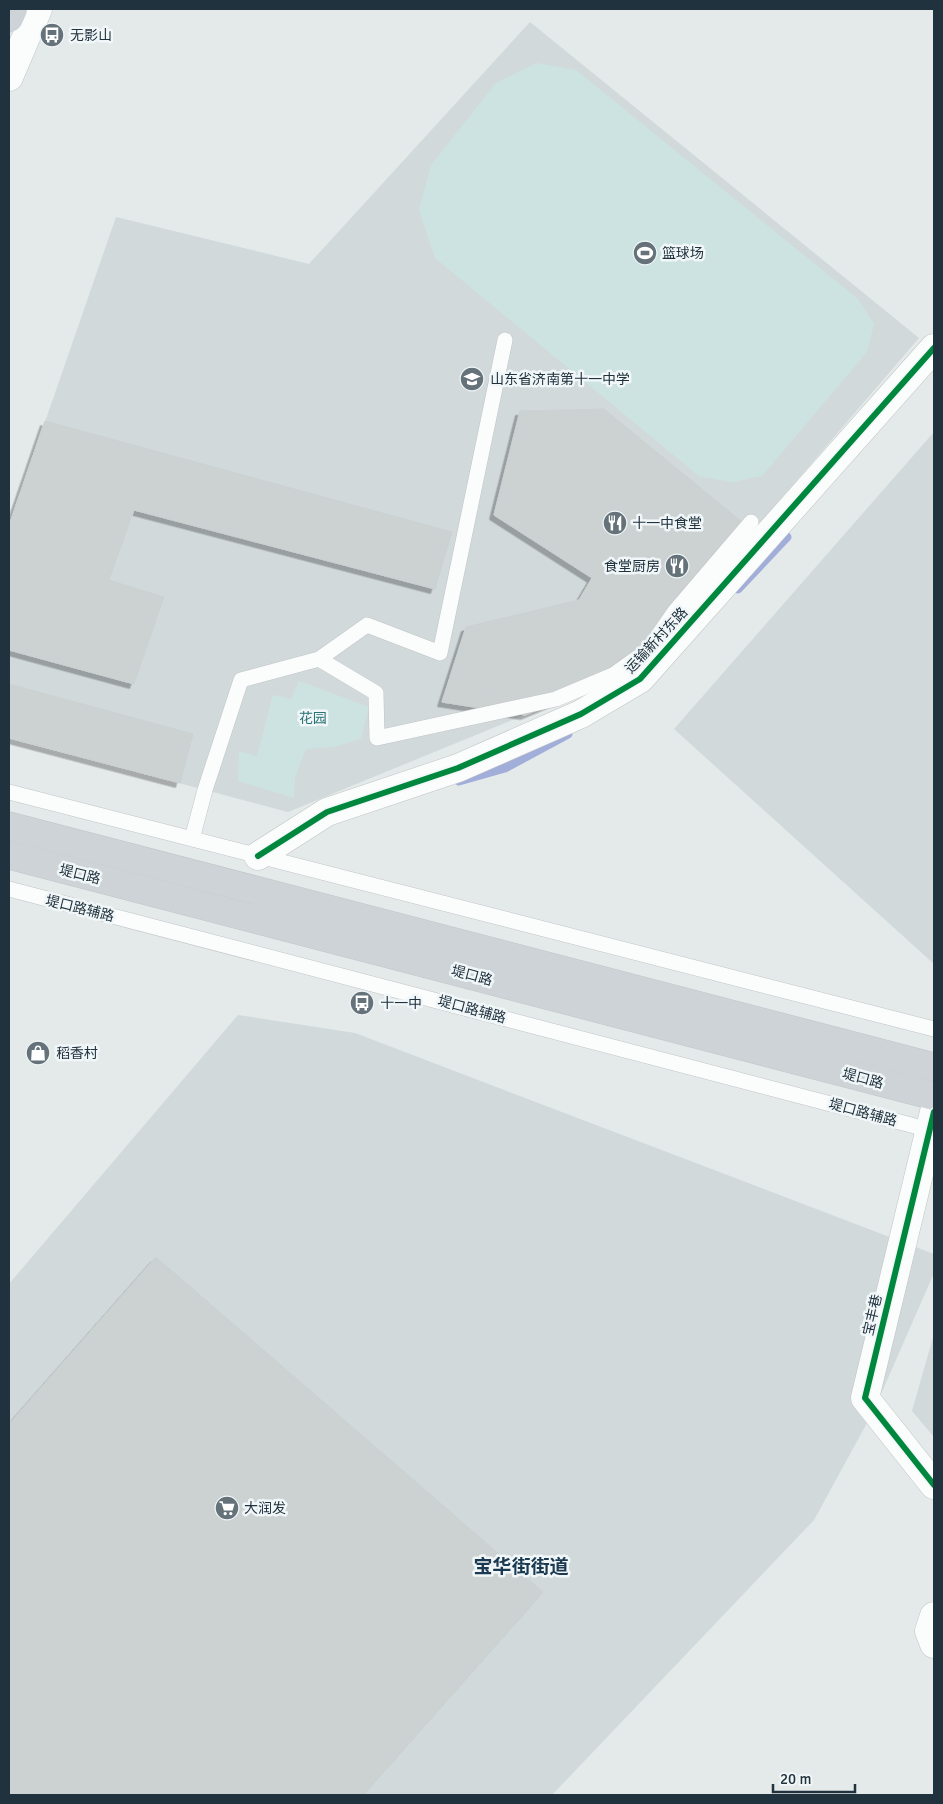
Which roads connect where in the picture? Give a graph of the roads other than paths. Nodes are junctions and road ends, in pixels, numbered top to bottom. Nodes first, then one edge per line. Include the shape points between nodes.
1 (12, 9) edge
2 (38, 9) edge
3 (9, 18) edge
4 (9, 77) edge
5 (505, 340) dead end
6 (934, 348) edge
7 (751, 522) dead end
8 (319, 659) junction
9 (9, 792) edge
10 (9, 826) edge
11 (192, 839) junction
12 (9, 855) edge
13 (258, 856) junction
14 (9, 889) edge
15 (934, 1029) edge
16 (934, 1067) edge
17 (934, 1096) edge
18 (933, 1124) edge
19 (934, 1485) edge
20 (934, 1616) edge
21 (934, 1644) edge

1 - 3 main road
2 - 4 street
5 - 8 lane via 440,653 367,625
6 - 13 street, 运输新村东路 via 640,679 581,714 458,768 327,812
7 - 8 lane via 675,611 648,650 612,675 556,699 377,738 376,692
8 - 11 lane via 241,680
9 - 11 lane
10 - 16 main road, 堤口路
11 - 13 lane
12 - 17 main road, 堤口路
13 - 15 lane
14 - 18 lane, 堤口路辅路
18 - 19 street, 宝丰巷 via 865,1398
20 - 21 street via 929,1631

